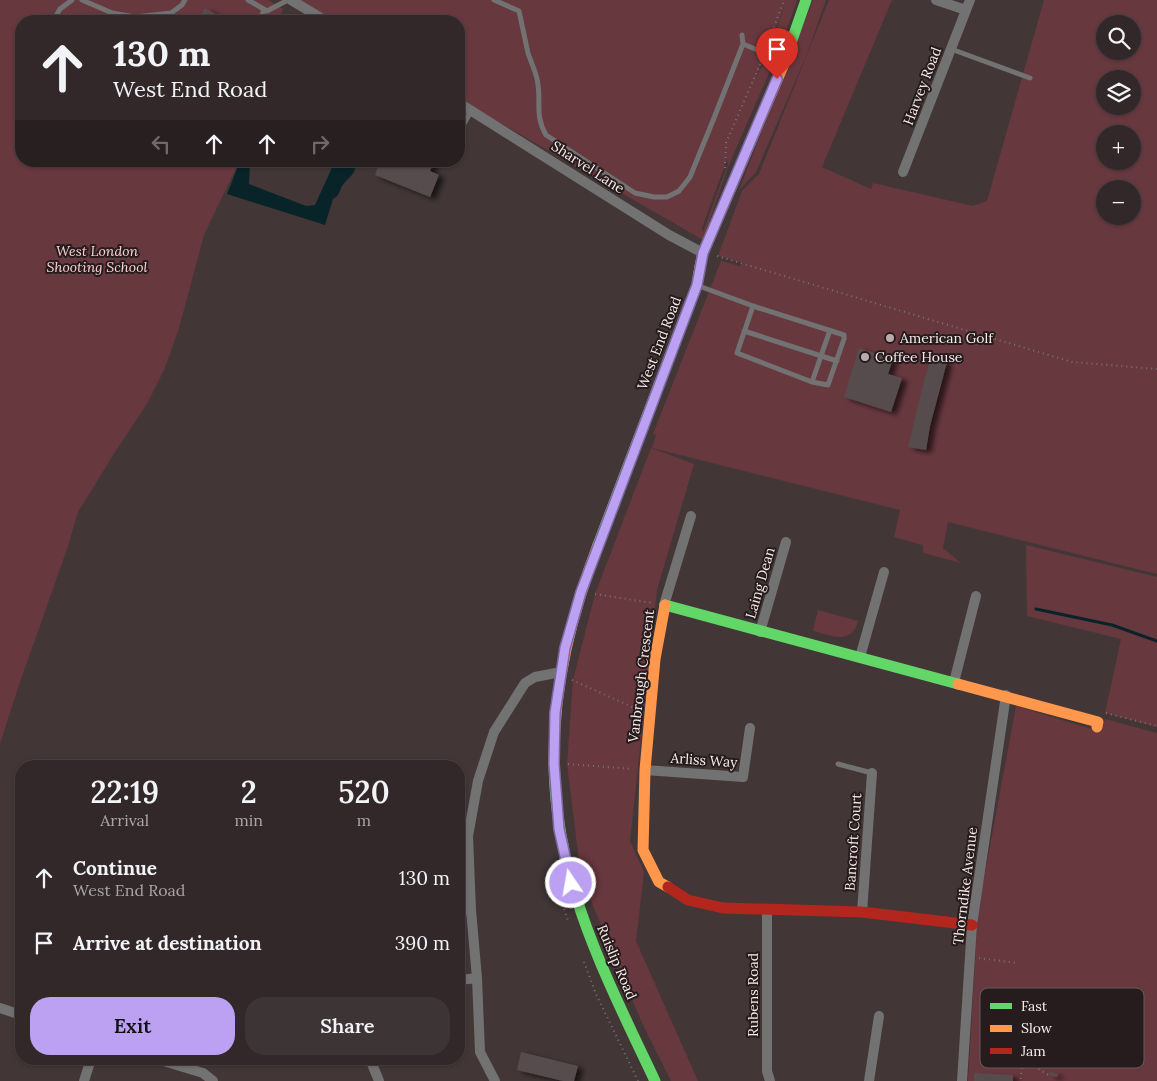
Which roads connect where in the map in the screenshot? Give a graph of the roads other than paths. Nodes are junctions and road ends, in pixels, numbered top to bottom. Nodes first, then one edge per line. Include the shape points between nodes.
1 (72, 0) edge
2 (82, 0) edge
3 (185, 0) edge
4 (248, 0) edge
5 (289, 0) edge
6 (494, 0) edge
7 (806, 0) edge
8 (936, 0) edge
9 (968, 5) edge
10 (264, 10) junction
11 (56, 15) edge
12 (126, 15) edge
13 (153, 15) edge
14 (262, 15) edge
15 (315, 15) edge
16 (742, 35) dead end
17 (743, 44) junction
18 (951, 49) junction
19 (784, 61) junction
20 (1030, 78) dead end
21 (465, 106) edge
22 (471, 110) junction
23 (465, 122) edge
24 (903, 172) dead end
25 (703, 253) junction
26 (697, 285) junction
27 (753, 306) junction
28 (830, 330) junction
29 (744, 331) junction
30 (821, 356) junction
31 (837, 361) junction
32 (812, 382) junction
33 (691, 516) dead end
34 (786, 542) dead end
35 (884, 572) dead end
36 (976, 596) dead end
37 (664, 604) junction
38 (760, 632) junction
39 (860, 657) junction
40 (560, 672) junction
41 (954, 682) junction
42 (1006, 695) junction
43 (1097, 727) dead end
44 (750, 728) dead end
45 (838, 764) dead end
46 (645, 770) junction
47 (872, 773) joint
48 (766, 909) junction
49 (465, 910) edge
50 (471, 910) junction
51 (862, 912) junction
52 (972, 925) junction
53 (477, 978) junction
54 (465, 979) edge
55 (0, 1008) edge
56 (15, 1013) edge
57 (879, 1016) dead end
58 (89, 1065) edge
59 (175, 1065) edge
60 (372, 1065) edge
61 (84, 1081) edge
62 (213, 1081) edge
63 (379, 1081) edge
64 (495, 1081) edge
65 (655, 1081) edge
66 (770, 1081) edge
67 (869, 1081) edge
68 (962, 1081) edge

1 - 11 lane
2 - 12 lane
3 - 13 lane via 171,13
4 - 10 lane
5 - 10 lane
5 - 15 street
6 - 17 lane via 518,11 537,79 540,126 546,135 635,193 654,197 667,197 679,191 690,177
7 - 19 main road, West End Road
8 - 9 street, Harvey Road
9 - 18 street, Harvey Road
10 - 14 lane
16 - 17 lane
17 - 19 lane
18 - 20 lane
18 - 24 street, Harvey Road
19 - 25 main road, West End Road
21 - 22 street, Sharvel Lane
22 - 23 lane
22 - 25 street, Sharvel Lane via 683,244
25 - 26 main road, West End Road
26 - 27 lane
26 - 40 main road, West End Road via 581,592
27 - 28 lane
27 - 29 lane
28 - 30 lane
28 - 31 lane via 844,335
29 - 30 lane
29 - 32 lane via 737,352
30 - 31 lane
30 - 32 lane
31 - 32 lane via 828,385
33 - 37 street
34 - 38 street, Laing Dean
35 - 39 street
36 - 41 street
37 - 38 main road, Vanbrough Crescent
37 - 46 main road, Vanbrough Crescent
38 - 39 main road, Vanbrough Crescent
39 - 41 main road, Vanbrough Crescent
40 - 50 street via 535,677 525,684 494,732 478,780 468,836
40 - 65 main road, Ruislip Road via 554,764 559,829 571,883 593,946
41 - 42 main road, Vanbrough Crescent
42 - 43 main road, Vanbrough Crescent via 1098,722
42 - 52 street, Thorndike Avenue
44 - 46 street, Arliss Way via 743,777
45 - 47 lane
46 - 48 main road, Vanbrough Crescent via 643,850 659,882 688,900 723,908
47 - 51 street, Bancroft Court
48 - 51 main road, Vanbrough Crescent
48 - 66 street, Rubens Road via 767,1071
49 - 50 street
50 - 53 street
51 - 52 main road, Vanbrough Crescent
52 - 68 street, Thorndike Avenue
53 - 54 street
53 - 64 street via 480,1052
55 - 56 street
57 - 67 street
58 - 61 street
59 - 62 street via 203,1074
60 - 63 street

